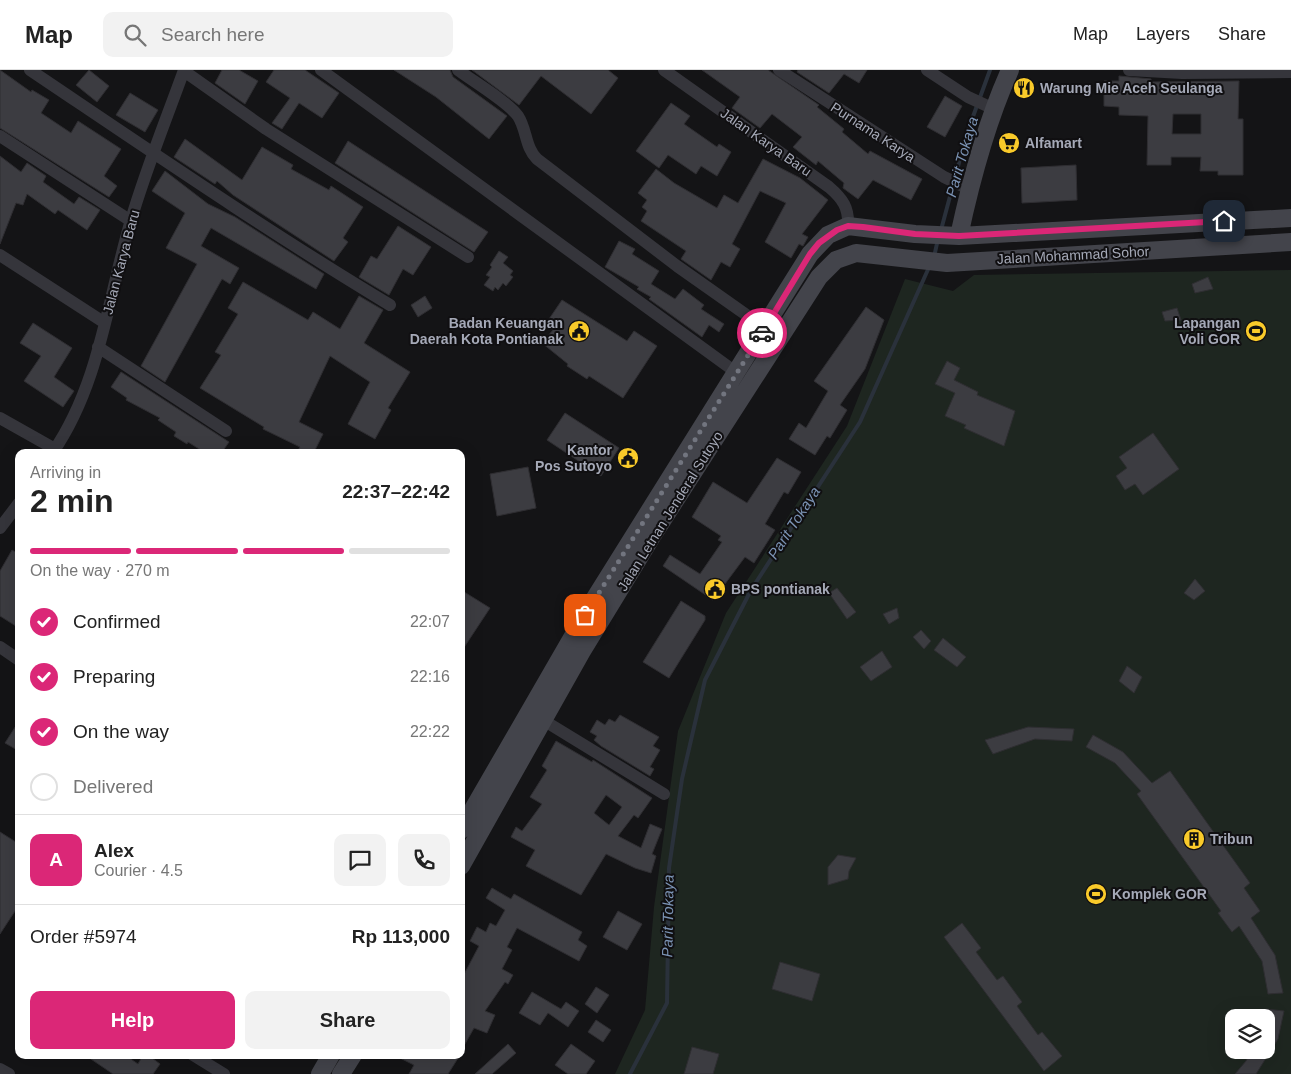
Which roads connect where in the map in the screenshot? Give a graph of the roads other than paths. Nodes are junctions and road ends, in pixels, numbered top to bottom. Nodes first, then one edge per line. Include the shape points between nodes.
1 (30, 70) edge
2 (320, 70) edge
3 (458, 70) edge
4 (664, 70) edge
5 (779, 70) edge
6 (927, 70) edge
7 (1010, 70) edge
8 (1130, 70) edge
9 (184, 71) edge
10 (1291, 72) edge
11 (988, 107) junction
12 (0, 136) edge
13 (154, 154) junction
14 (964, 187) junction
15 (1291, 218) edge
16 (1242, 220) junction
17 (130, 221) junction
18 (848, 226) junction
19 (955, 236) junction
20 (1291, 242) edge
21 (1242, 244) junction
22 (856, 253) joint
23 (0, 256) edge
24 (468, 257) dead end
25 (390, 305) dead end
26 (105, 323) junction
27 (765, 328) junction
28 (98, 347) junction
29 (737, 373) junction
30 (0, 418) edge
31 (226, 431) dead end
32 (51, 449) edge
33 (55, 449) edge
34 (15, 508) edge
35 (0, 528) edge
36 (645, 534) junction
37 (0, 647) edge
38 (15, 657) edge
39 (543, 720) junction
40 (664, 794) dead end
41 (465, 823) edge
42 (465, 859) edge
43 (200, 1059) edge
44 (329, 1059) edge
45 (350, 1059) edge
46 (0, 1069) edge
47 (9, 1074) edge
48 (224, 1074) edge
49 (320, 1074) edge
50 (341, 1074) edge

1 - 13 street
2 - 29 street
3 - 27 street via 515,113 537,159 677,266
4 - 18 street, Jalan Karya Baru via 829,187 844,201
5 - 14 street, Purnama Karya
6 - 11 street
7 - 11 street
8 - 10 street
9 - 13 street, Jalan Karya Baru
9 - 24 street via 266,129
11 - 14 street
12 - 17 street
13 - 17 street, Jalan Karya Baru
13 - 25 street
14 - 19 street
15 - 16 street, Jalan Mohammad Sohor
16 - 19 street, Jalan Mohammad Sohor
16 - 21 street
17 - 26 street, Jalan Karya Baru
18 - 19 street, Jalan Mohammad Sohor
18 - 27 street, Jalan Letnan Jenderal Sutoyo via 819,243
20 - 21 street, Jalan Mohammad Sohor
21 - 22 street, Jalan Mohammad Sohor via 947,263
22 - 36 street, Jalan Letnan Jenderal Sutoyo via 836,260 820,277
23 - 26 street
26 - 28 street, Jalan Karya Baru
27 - 29 street, Jalan Letnan Jenderal Sutoyo
28 - 31 street
28 - 33 street, Jalan Karya Baru via 77,408
29 - 36 street, Jalan Letnan Jenderal Sutoyo
30 - 32 street
34 - 35 street
36 - 39 street, Jalan Letnan Jenderal Sutoyo
36 - 41 street, Jalan Letnan Jenderal Sutoyo via 594,598
37 - 38 street
39 - 40 street
39 - 42 street, Jalan Letnan Jenderal Sutoyo
43 - 48 street
44 - 49 street
45 - 50 street
46 - 47 street

